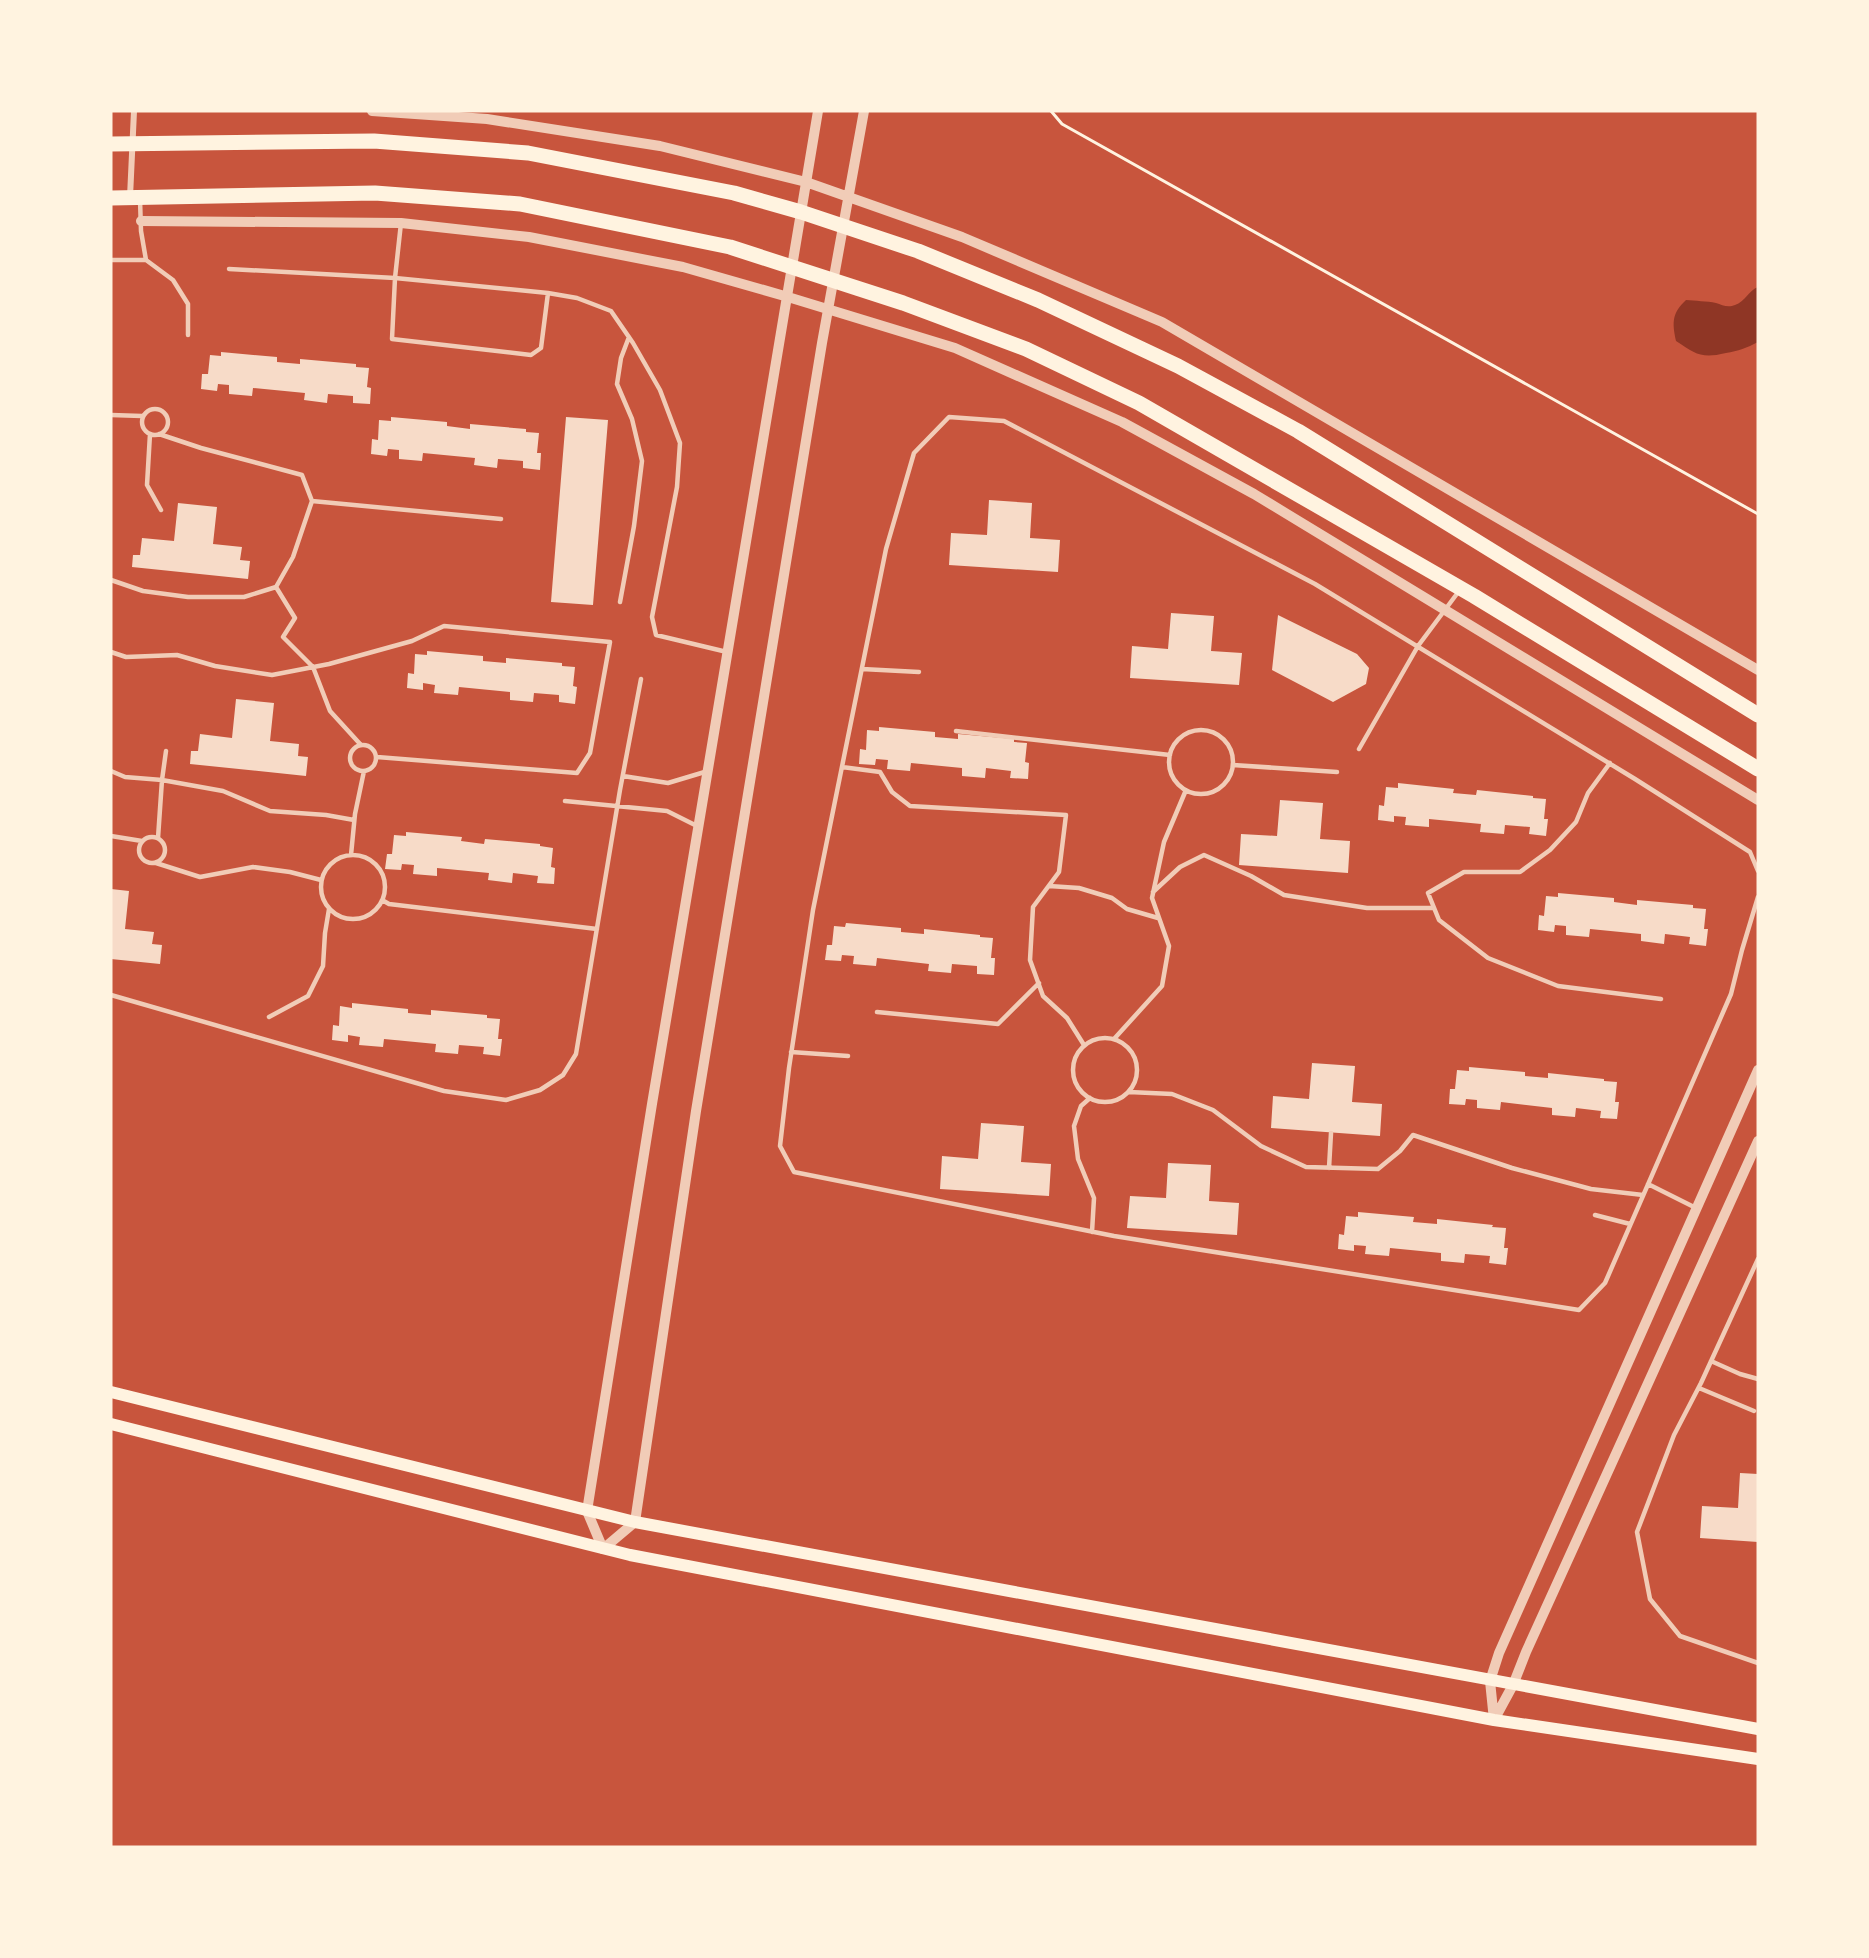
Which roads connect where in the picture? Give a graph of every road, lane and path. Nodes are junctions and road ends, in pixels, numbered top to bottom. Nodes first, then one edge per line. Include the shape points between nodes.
1 (134, 111) edge
2 (372, 111) edge
3 (818, 111) edge
4 (864, 111) edge
5 (1051, 111) edge
6 (111, 144) edge
7 (132, 145) junction
8 (806, 182) junction
9 (848, 196) junction
10 (111, 198) edge
11 (135, 198) junction
12 (801, 212) junction
13 (141, 221) junction
14 (401, 223) junction
15 (843, 226) junction
16 (111, 260) edge
17 (146, 260) junction
18 (792, 267) junction
19 (229, 269) dead end
20 (395, 278) junction
21 (833, 279) junction
22 (548, 293) junction
23 (788, 297) junction
24 (828, 309) junction
25 (188, 335) dead end
26 (629, 337) junction
27 (111, 415) edge
28 (142, 416) junction
29 (150, 434) junction
30 (159, 434) junction
31 (312, 501) junction
32 (161, 510) dead end
33 (1758, 514) edge
34 (501, 519) dead end
35 (111, 580) edge
36 (276, 587) junction
37 (1461, 589) junction
38 (620, 602) dead end
39 (1446, 609) junction
40 (1418, 646) junction
41 (111, 652) edge
42 (728, 652) junction
43 (313, 667) junction
44 (861, 669) junction
45 (1758, 670) edge
46 (919, 672) dead end
47 (642, 679) dead end
48 (1758, 716) edge
49 (956, 731) dead end
50 (361, 744) junction
51 (1359, 749) dead end
52 (166, 752) dead end
53 (1170, 755) junction
54 (377, 757) junction
55 (1610, 763) junction
56 (1233, 765) junction
57 (842, 767) junction
58 (1758, 769) edge
59 (111, 771) edge
60 (364, 771) junction
61 (708, 771) junction
62 (1337, 772) dead end
63 (623, 776) junction
64 (162, 780) junction
65 (1186, 790) junction
66 (1758, 800) edge
67 (565, 801) dead end
68 (617, 805) junction
69 (354, 820) junction
70 (698, 827) junction
71 (111, 836) edge
72 (158, 838) junction
73 (142, 841) junction
74 (351, 855) junction
75 (156, 863) junction
76 (1758, 871) edge
77 (321, 880) junction
78 (1049, 886) junction
79 (1153, 892) junction
80 (1758, 897) edge
81 (382, 900) junction
82 (1434, 908) junction
83 (329, 909) junction
84 (1158, 918) junction
85 (597, 929) junction
86 (1039, 983) junction
87 (111, 995) edge
88 (1661, 999) dead end
89 (877, 1012) dead end
90 (269, 1017) dead end
91 (1114, 1039) junction
92 (1084, 1045) junction
93 (791, 1052) junction
94 (848, 1056) dead end
95 (1758, 1070) edge
96 (1129, 1092) junction
97 (1090, 1098) junction
98 (1331, 1132) dead end
99 (1758, 1141) edge
100 (1329, 1168) junction
101 (1648, 1184) junction
102 (1643, 1195) junction
103 (1696, 1208) junction
104 (1595, 1215) dead end
105 (1630, 1224) junction
106 (1092, 1232) junction
107 (1758, 1259) edge
108 (1711, 1361) junction
109 (1758, 1378) edge
110 (1699, 1388) junction
111 (111, 1392) edge
112 (1754, 1411) dead end
113 (111, 1424) edge
114 (587, 1511) junction
115 (635, 1522) junction
116 (603, 1549) junction
117 (1758, 1663) edge
118 (1490, 1681) junction
119 (1513, 1685) junction
120 (1494, 1720) junction
121 (1758, 1729) edge
122 (1758, 1759) edge

1 - 7 street
2 - 8 street via 487,119 648,144
3 - 8 street
4 - 9 street
5 - 33 path via 1062,124
6 - 7 main road
7 - 11 street
7 - 12 main road via 374,141 528,153 734,193
8 - 9 street
8 - 12 street
9 - 15 street
9 - 45 street via 962,237 1162,322
10 - 11 main road
11 - 13 lane
11 - 18 main road via 375,193 520,204 730,247
12 - 15 main road
12 - 18 street
13 - 14 street
13 - 17 lane
14 - 20 lane
14 - 23 street via 530,237 683,267
15 - 21 street
15 - 48 main road via 918,251 1038,300 1178,366 1298,431
16 - 17 lane
17 - 25 lane via 173,280 188,304
18 - 21 main road
18 - 23 street
19 - 20 lane
20 - 22 lane
20 - 22 lane via 392,339 531,355 542,348
21 - 24 street
21 - 37 main road via 1026,350 1139,403
22 - 26 lane via 577,298 611,311
23 - 24 street
23 - 42 street
24 - 39 street via 955,348 1122,422 1254,494
24 - 115 street via 696,1111
26 - 38 lane via 616,384 632,419 642,460
26 - 42 lane via 660,390 680,443 677,487 652,617 656,635
27 - 28 lane
28 - 29 lane via 142,425
28 - 30 lane via 152,408 165,412 168,425
29 - 30 lane
29 - 32 lane via 147,485
30 - 31 lane via 302,475
31 - 34 lane
31 - 36 lane via 293,557
35 - 36 lane via 143,591 188,597 244,597
36 - 43 lane via 295,618 284,638
37 - 39 lane
37 - 58 main road
39 - 40 lane
39 - 66 street
40 - 44 lane via 1315,584 1004,421 949,417 914,453 886,549
40 - 51 lane
40 - 55 lane
41 - 43 lane via 126,657 177,655 272,675
42 - 61 street
43 - 50 lane via 330,711
43 - 54 lane via 412,641 444,626 610,642 590,753 577,773
44 - 46 lane
44 - 57 lane
47 - 63 lane
49 - 53 lane
50 - 54 lane via 373,748
50 - 60 lane via 350,757 355,769
52 - 64 lane
53 - 56 lane via 1180,738 1200,730 1220,736 1228,744
53 - 65 lane via 1172,776
54 - 60 lane via 375,765
55 - 76 lane via 1750,852
55 - 82 lane via 1588,794 1576,822 1550,850 1520,872 1464,872 1428,893
56 - 62 lane
56 - 65 lane via 1231,775 1217,790 1196,794
57 - 78 lane via 880,772 892,792 910,806 1066,815 1059,872
57 - 93 lane via 813,910
59 - 64 lane via 125,777
60 - 69 lane
61 - 63 lane via 668,783
61 - 70 street
63 - 68 lane
64 - 69 lane via 223,791 270,811
64 - 72 lane
65 - 79 lane via 1164,842
67 - 68 lane
68 - 70 lane via 667,811
68 - 85 lane
69 - 74 lane
70 - 114 street
71 - 73 lane
72 - 73 lane
72 - 75 lane via 165,849 163,858
73 - 75 lane via 138,849 140,858
74 - 77 lane via 332,862
74 - 81 lane via 362,856 379,868 384,878
75 - 77 lane via 200,877 253,867
77 - 83 lane via 323,900
78 - 84 lane via 1079,888
78 - 86 lane via 1034,907 1030,960
79 - 82 lane via 1180,867 1204,855 1284,895 1367,908
79 - 84 lane
80 - 101 lane via 1731,994
81 - 83 lane via 376,909 358,919 337,915
81 - 85 lane via 389,904
82 - 88 lane via 1439,920 1488,958 1558,986
83 - 90 lane via 323,966 308,996
84 - 91 lane via 1169,946 1162,986
85 - 87 lane via 576,1054 563,1075 548,1085 506,1100 444,1091
86 - 89 lane via 998,1024
86 - 92 lane via 1043,996 1066,1018
91 - 92 lane via 1093,1040
91 - 96 lane via 1132,1052 1136,1061 1135,1083
92 - 97 lane via 1077,1053 1073,1073 1082,1092
93 - 94 lane
93 - 106 lane via 780,1146 794,1172
95 - 103 street
96 - 97 lane via 1110,1102
96 - 100 lane via 1172,1094 1214,1110 1261,1146 1306,1167
97 - 106 lane via 1081,1106 1074,1126 1078,1159 1094,1198
98 - 100 lane
99 - 119 street
100 - 102 lane via 1378,1169 1413,1135 1591,1189
101 - 102 lane
101 - 103 lane
102 - 105 lane
103 - 118 street
104 - 105 lane
105 - 106 lane via 1605,1283 1579,1310
107 - 108 lane
108 - 109 lane
108 - 110 lane
110 - 112 lane
110 - 117 lane via 1674,1435 1637,1532 1650,1599 1680,1636
111 - 114 main road
113 - 116 main road
114 - 115 main road
114 - 116 street
115 - 116 street
115 - 118 main road
116 - 120 main road
118 - 119 main road
118 - 120 street
119 - 120 street
119 - 121 main road
120 - 122 main road

